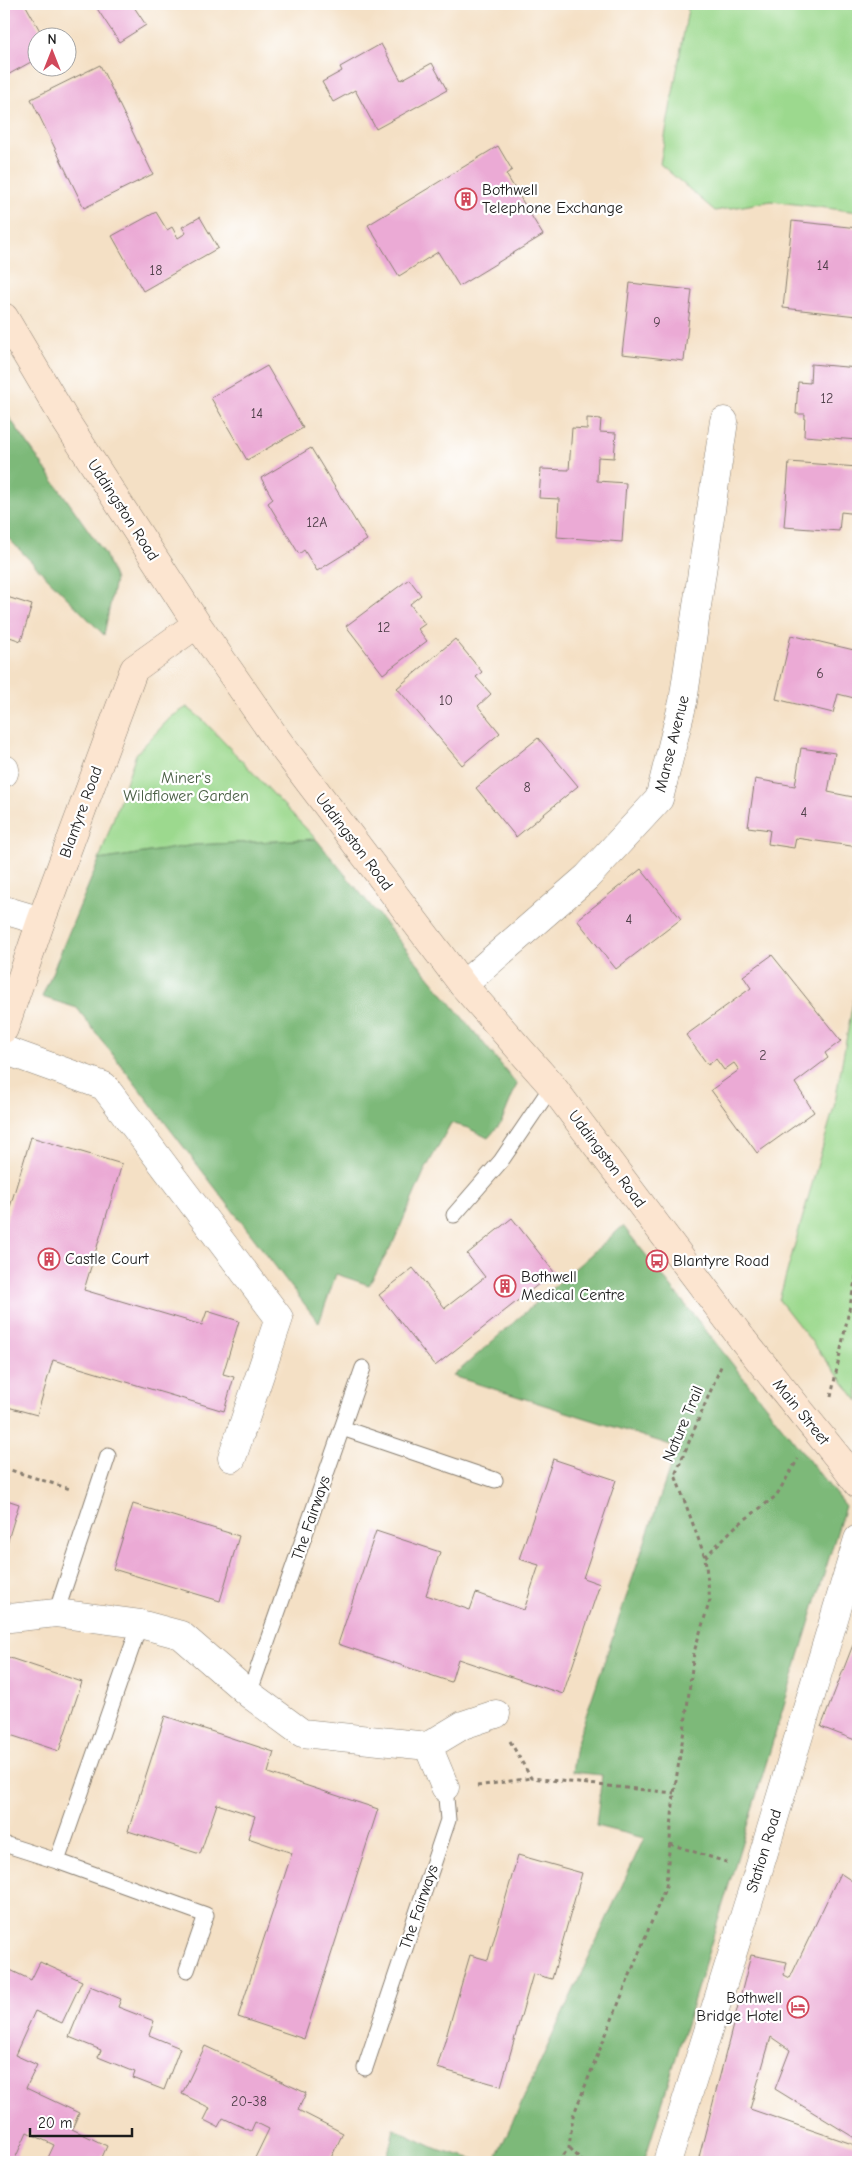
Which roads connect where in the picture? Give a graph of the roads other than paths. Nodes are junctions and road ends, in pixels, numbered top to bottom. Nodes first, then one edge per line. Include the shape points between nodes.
1 (4, 317) edge
2 (724, 421) dead end
3 (197, 624) junction
4 (4, 910) edge
5 (40, 921) junction
6 (463, 985) junction
7 (4, 1029) edge
8 (4, 1050) edge
9 (552, 1086) junction
10 (454, 1215) dead end
11 (740, 1335) joint
12 (363, 1368) dead end
13 (342, 1428) junction
14 (108, 1456) dead end
15 (232, 1458) dead end
16 (495, 1480) dead end
17 (858, 1484) edge
18 (858, 1539) edge
19 (56, 1612) junction
20 (4, 1616) edge
21 (140, 1624) junction
22 (249, 1694) junction
23 (496, 1714) road end
24 (428, 1746) junction
25 (444, 1787) joint
26 (4, 1844) edge
27 (57, 1861) junction
28 (187, 1970) dead end
29 (365, 2068) dead end
30 (667, 2162) edge

1 - 3 main road, Uddingston Road via 65,420
2 - 6 street, Manse Avenue via 683,702 659,799 586,878
3 - 5 main road, Blantyre Road via 134,669
3 - 6 main road, Uddingston Road via 278,741
4 - 5 street
5 - 7 main road, Blantyre Road
6 - 9 main road, Uddingston Road
8 - 15 street via 104,1086 280,1318
9 - 10 lane via 501,1161
9 - 11 main road, Uddingston Road
11 - 17 main road, Main Street, bridge
12 - 13 lane, The Fairways
13 - 16 lane
13 - 22 lane, The Fairways
14 - 19 lane
18 - 30 street, Station Road
19 - 20 street
19 - 21 street
21 - 22 street via 181,1635
21 - 27 lane
22 - 24 street via 302,1733
23 - 24 street via 463,1726
24 - 25 street, The Fairways
25 - 29 lane, The Fairways via 448,1820
26 - 27 lane
27 - 28 lane via 206,1915

